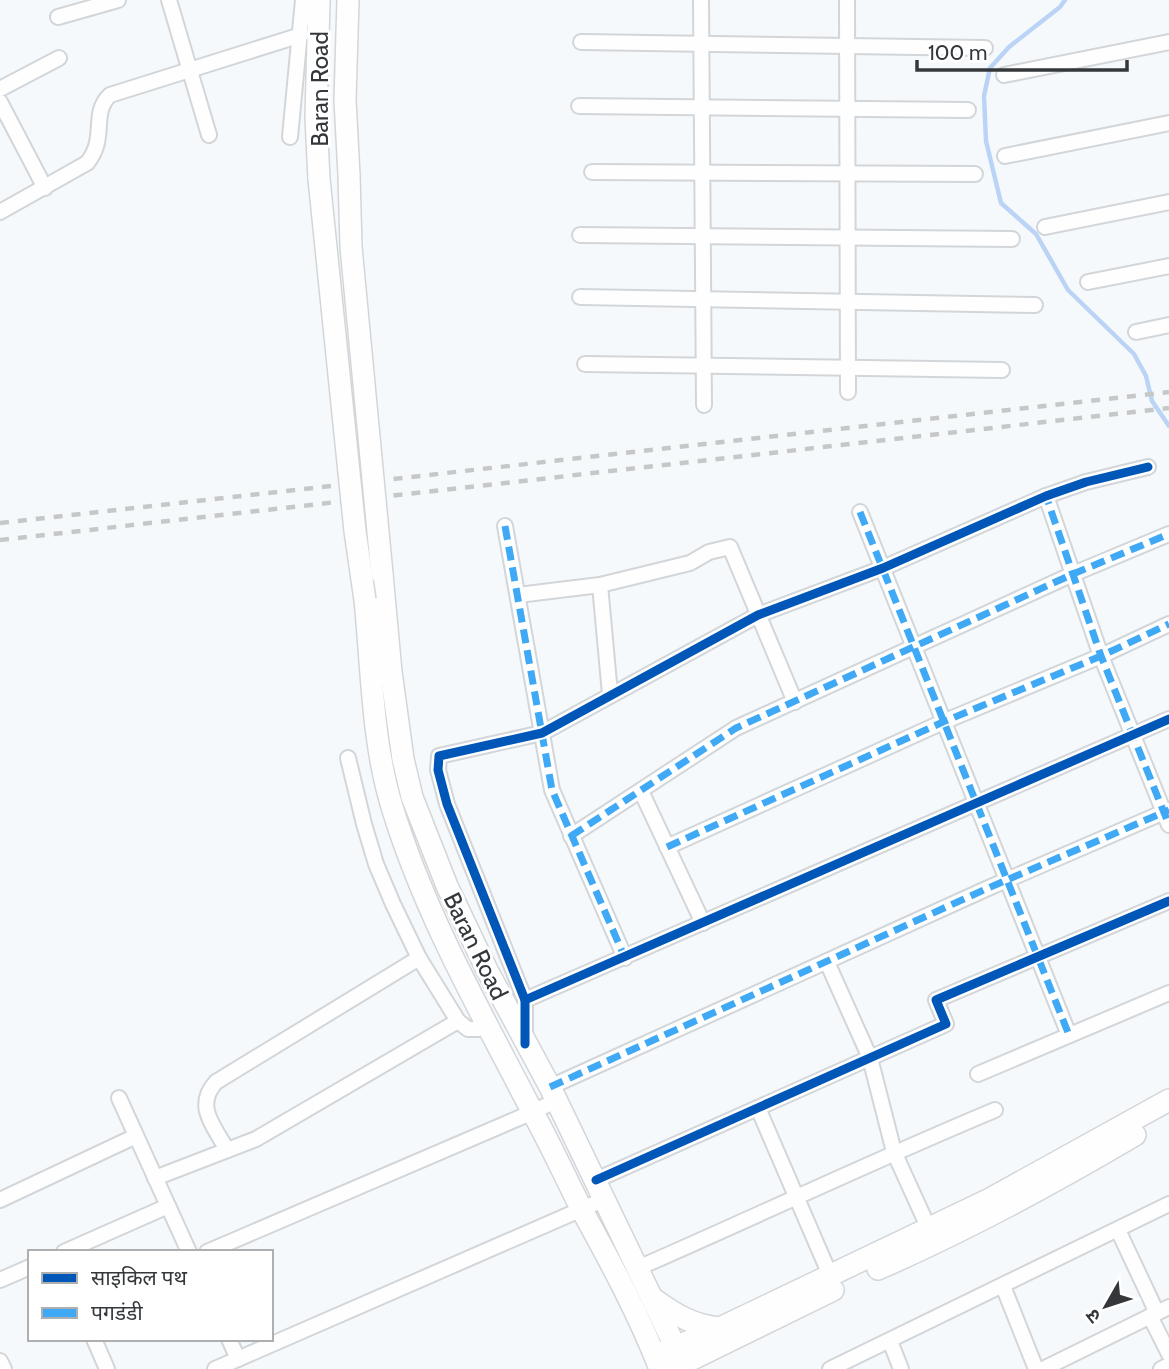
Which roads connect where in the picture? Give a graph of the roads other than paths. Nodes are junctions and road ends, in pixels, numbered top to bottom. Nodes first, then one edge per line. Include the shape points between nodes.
1 (118, 0) edge
2 (169, 0) edge
3 (303, 0) edge
4 (319, 0) edge
5 (348, 0) edge
6 (701, 0) edge
7 (847, 0) edge
8 (58, 17) dead end
9 (301, 35) junction
10 (581, 42) dead end
11 (1169, 42) edge
12 (701, 44) junction
13 (847, 46) junction
14 (985, 48) dead end
15 (59, 58) dead end
16 (189, 68) junction
17 (1004, 75) dead end
18 (0, 89) edge
19 (0, 102) edge
20 (579, 106) dead end
21 (702, 107) junction
22 (848, 109) junction
23 (968, 110) dead end
24 (1169, 123) edge
25 (209, 135) dead end
26 (290, 137) dead end
27 (1004, 156) dead end
28 (592, 172) dead end
29 (702, 172) junction
30 (848, 173) junction
31 (975, 174) dead end
32 (44, 188) junction
33 (1169, 202) edge
34 (0, 212) edge
35 (1045, 227) dead end
36 (580, 235) dead end
37 (703, 236) junction
38 (848, 238) junction
39 (1012, 239) dead end
40 (1169, 266) edge
41 (1088, 282) dead end
42 (580, 297) dead end
43 (703, 299) junction
44 (848, 302) junction
45 (1035, 305) dead end
46 (1169, 326) edge
47 (1136, 332) dead end
48 (586, 363) dead end
49 (704, 365) junction
50 (848, 368) junction
51 (1002, 370) dead end
52 (848, 392) dead end
53 (704, 405) dead end
54 (1148, 467) dead end
55 (1046, 496) junction
56 (860, 512) dead end
57 (505, 526) dead end
58 (1169, 534) edge
59 (883, 568) junction
60 (1073, 575) junction
61 (600, 585) junction
62 (518, 595) junction
63 (758, 615) junction
64 (1169, 624) edge
65 (914, 647) junction
66 (1101, 656) junction
67 (610, 694) junction
68 (794, 702) junction
69 (1169, 719) edge
70 (943, 722) junction
71 (542, 733) junction
72 (1133, 735) junction
73 (348, 758) dead end
74 (641, 790) junction
75 (975, 803) junction
76 (1167, 816) edge
77 (571, 836) junction
78 (667, 848) junction
79 (1006, 880) junction
80 (1169, 901) edge
81 (703, 923) junction
82 (1037, 957) junction
83 (419, 958) junction
84 (625, 958) junction
85 (827, 962) junction
86 (1169, 993) edge
87 (525, 1000) junction
88 (458, 1021) junction
89 (485, 1025) junction
90 (1069, 1035) junction
91 (525, 1044) junction
92 (870, 1058) junction
93 (978, 1074) dead end
94 (553, 1093) junction
95 (119, 1098) dead end
96 (1169, 1100) edge
97 (758, 1108) junction
98 (995, 1110) dead end
99 (533, 1112) junction
100 (1169, 1115) edge
101 (136, 1136) junction
102 (227, 1150) junction
103 (894, 1152) junction
104 (155, 1178) junction
105 (601, 1189) junction
106 (798, 1198) junction
107 (0, 1200) edge
108 (1169, 1204) edge
109 (168, 1206) junction
110 (582, 1209) junction
111 (929, 1229) junction
112 (1118, 1230) junction
113 (69, 1250) edge
114 (188, 1250) edge
115 (212, 1250) edge
116 (28, 1268) edge
117 (638, 1268) junction
118 (830, 1275) junction
119 (0, 1280) edge
120 (1003, 1286) junction
121 (653, 1299) junction
122 (1159, 1312) edge
123 (723, 1336) junction
124 (94, 1341) edge
125 (230, 1341) edge
126 (890, 1341) junction
127 (1169, 1354) edge
128 (238, 1359) junction
129 (0, 1362) edge
130 (672, 1362) edge
131 (1169, 1365) edge
132 (4, 1369) edge
133 (107, 1369) edge
134 (215, 1369) edge
135 (712, 1369) edge
136 (830, 1369) edge
137 (901, 1369) edge
138 (1036, 1369) edge
139 (1044, 1369) edge
140 (1161, 1369) edge

1 - 8 street
2 - 16 street
3 - 9 street
4 - 89 main road, Baran Road, bridge via 316,118 320,179 382,766 393,810 443,937
5 - 91 main road, Baran Road, bridge via 345,100 352,260 401,747 412,797 447,886
6 - 12 street
7 - 13 street
9 - 16 street
9 - 26 street
10 - 12 street
11 - 17 street
12 - 13 street
12 - 21 street
13 - 14 street
13 - 22 street
15 - 18 street
16 - 25 street
16 - 32 street via 110,95 100,110 95,153 78,170
19 - 32 street
20 - 21 street
21 - 22 street
21 - 29 street
22 - 23 street
22 - 30 street
24 - 27 street
28 - 29 street
29 - 30 street
29 - 37 street
30 - 31 street
30 - 38 street
32 - 34 street
33 - 35 street
36 - 37 street
37 - 38 street
37 - 43 street
38 - 39 street
38 - 44 street
40 - 41 street
42 - 43 street
43 - 44 street
43 - 49 street
44 - 45 street
44 - 50 street
46 - 47 street
48 - 49 street
49 - 50 street
49 - 53 street
50 - 51 street
50 - 52 street
54 - 55 street
55 - 59 street
55 - 60 street
56 - 59 street
57 - 62 street
58 - 60 street
59 - 63 street
59 - 65 street
60 - 65 street
60 - 66 street
61 - 62 street
61 - 63 street via 690,563 730,547
61 - 67 street
62 - 71 street
63 - 67 street
63 - 68 street
64 - 66 street
65 - 68 street
65 - 70 street
66 - 70 street
66 - 72 street
67 - 71 street
68 - 74 street via 736,729
69 - 72 street
70 - 75 street
70 - 78 street
71 - 77 street via 552,790
71 - 87 street via 439,756 438,770 447,804
72 - 75 street
72 - 76 street
73 - 83 street via 376,864
74 - 77 street
74 - 78 street
75 - 79 street
75 - 81 street
76 - 79 street
77 - 84 street
78 - 81 street
79 - 82 street
79 - 85 street
80 - 82 street
81 - 84 street
82 - 90 street
82 - 92 street via 936,1000 946,1024
83 - 88 street
83 - 102 street via 216,1082 206,1093 204,1107
84 - 87 street
85 - 92 street
85 - 94 street
86 - 90 street
87 - 91 street
88 - 89 street via 468,1029
88 - 102 street via 256,1139
89 - 99 main road, Baran Road
90 - 93 street
91 - 94 main road, Baran Road
92 - 97 street
92 - 103 street
94 - 99 street
94 - 105 main road, Baran Road
95 - 101 street
96 - 111 main road
97 - 105 street
97 - 106 street
98 - 103 street
99 - 110 main road, Baran Road
99 - 115 street
100 - 123 main road via 956,1233
101 - 104 street
101 - 107 street
102 - 104 street
103 - 106 street
103 - 111 street
104 - 109 street
105 - 110 street
105 - 117 main road, Baran Road
106 - 117 street
106 - 118 street
108 - 112 street
109 - 113 street
109 - 114 street
110 - 128 street
110 - 130 main road, Baran Road
111 - 118 main road
112 - 120 street
112 - 122 street
116 - 119 street
117 - 121 main road, Baran Road
118 - 123 main road
120 - 126 street
120 - 138 street
121 - 123 main road via 684,1320
121 - 130 main road, Baran Road
122 - 127 street
122 - 139 street
123 - 130 main road
123 - 135 main road
124 - 133 street
125 - 128 street
126 - 136 street
126 - 137 street
128 - 134 street
129 - 132 street
131 - 140 street

